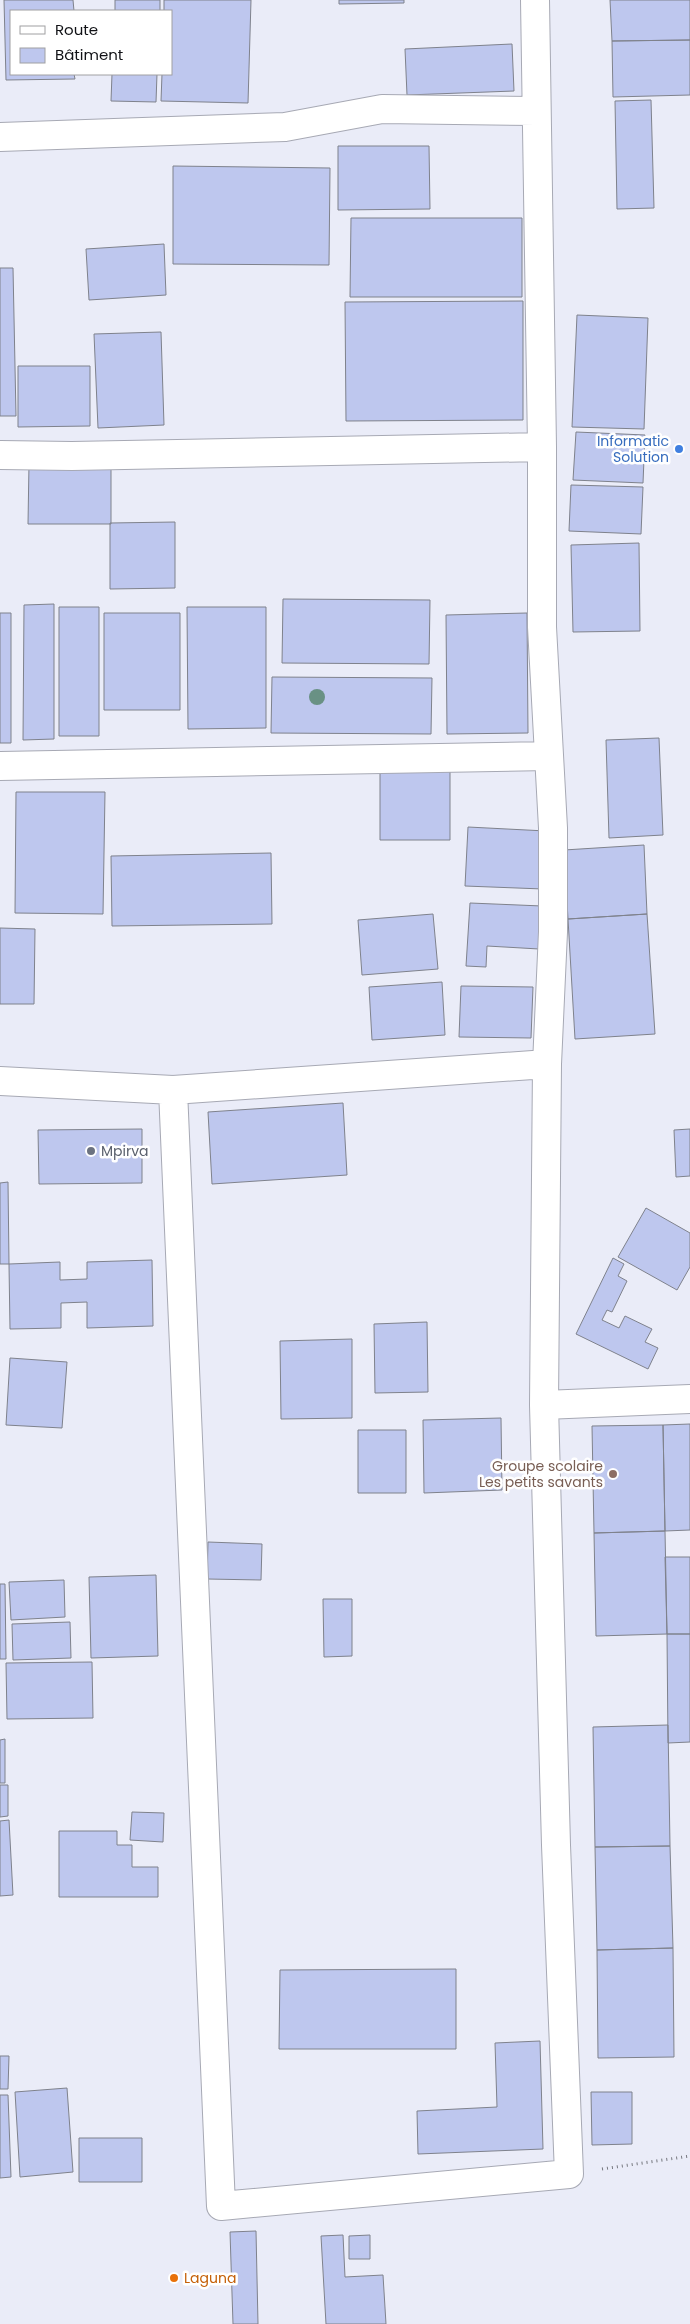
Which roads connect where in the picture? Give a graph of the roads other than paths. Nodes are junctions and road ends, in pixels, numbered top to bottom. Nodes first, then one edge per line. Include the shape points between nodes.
1 (535, 0) edge
2 (536, 111) junction
3 (0, 137) edge
4 (542, 447) junction
5 (0, 455) edge
6 (548, 756) junction
7 (0, 766) edge
8 (547, 1064) junction
9 (0, 1081) edge
10 (173, 1090) junction
11 (690, 1399) edge
12 (544, 1405) junction

1 - 2 street
2 - 3 street via 382,109 285,127
2 - 4 street
4 - 5 street
4 - 6 street via 542,627
6 - 7 street
6 - 8 street via 553,828 553,932
8 - 10 street
8 - 12 street
9 - 10 street
10 - 12 street via 221,2206 569,2174
11 - 12 street

